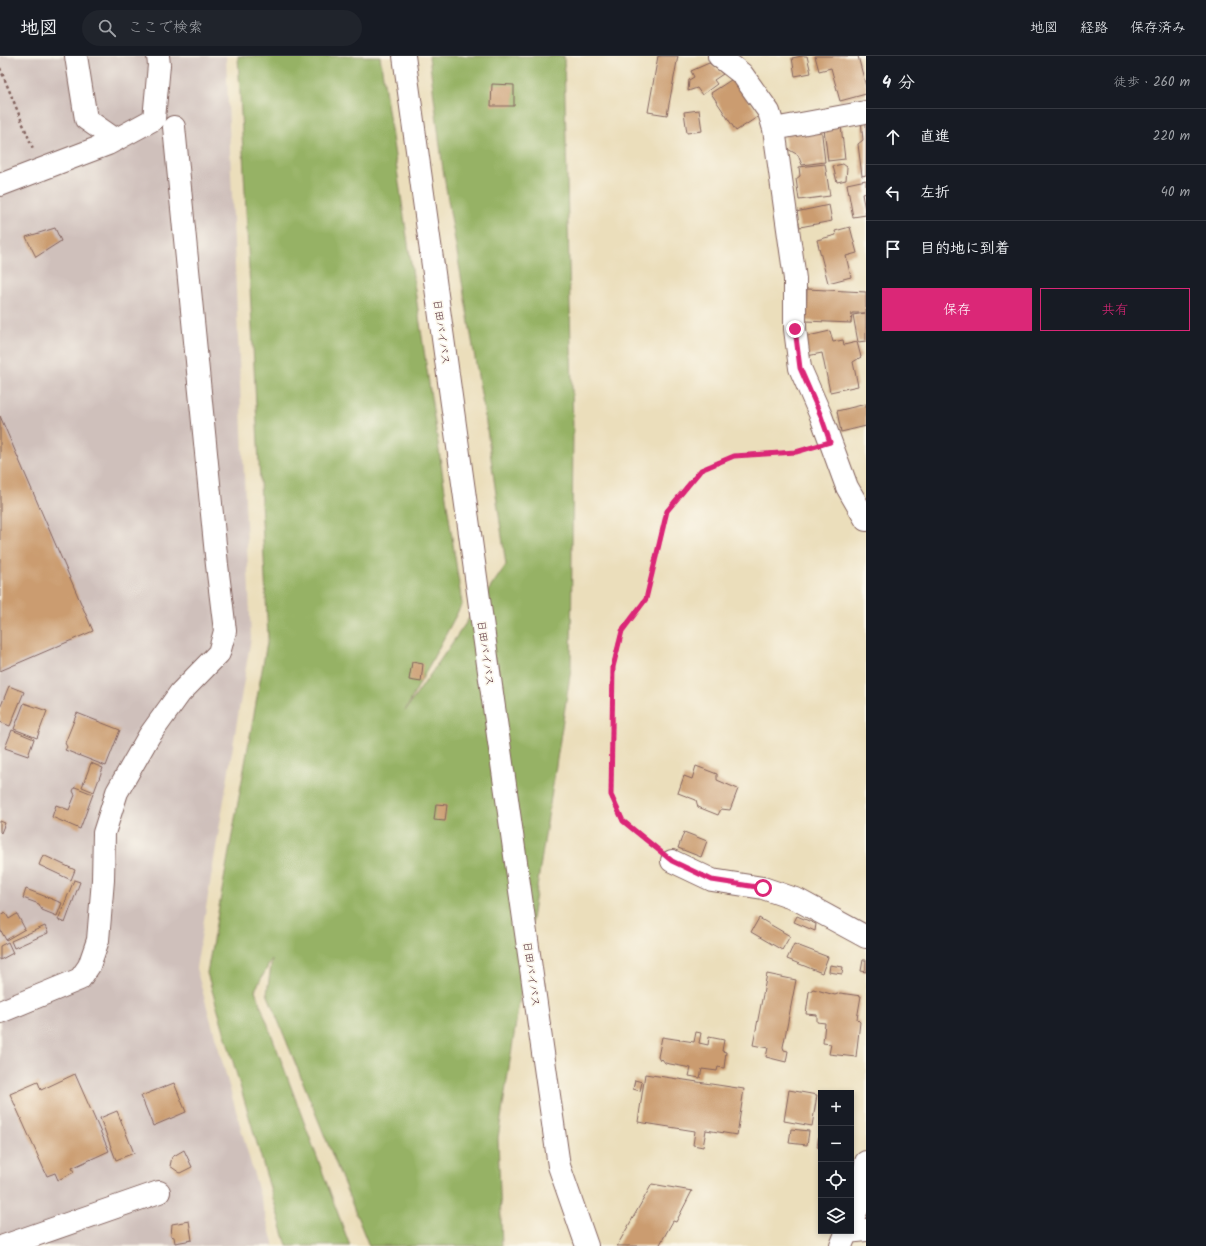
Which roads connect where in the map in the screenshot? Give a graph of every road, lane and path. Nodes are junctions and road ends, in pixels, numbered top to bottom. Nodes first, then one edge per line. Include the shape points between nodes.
1 (76, 56) edge
2 (158, 56) edge
3 (404, 56) edge
4 (719, 56) edge
5 (0, 68) edge
6 (866, 112) edge
7 (174, 127) dead end
8 (774, 129) junction
9 (116, 140) junction
10 (35, 153) dead end
11 (0, 184) edge
12 (830, 442) junction
13 (866, 520) edge
14 (672, 861) joint
15 (866, 937) edge
16 (0, 1012) edge
17 (866, 1162) edge
18 (159, 1192) dead end
19 (854, 1220) edge
20 (4, 1246) edge
21 (587, 1246) edge

1 - 9 main road via 86,119
2 - 9 main road via 154,119
3 - 21 main road, 日田バイパス via 559,1166
4 - 8 main road via 742,74 770,112
5 - 10 path
6 - 8 main road
7 - 16 main road via 225,631 219,653 180,693 149,736 117,792 104,833 98,940 89,966 80,979
8 - 12 main road via 795,279 795,329 800,368
9 - 11 main road
12 - 13 main road via 847,488
12 - 14 path via 796,452 734,456 701,470 667,511 646,599 622,631 613,667 611,795 623,821
14 - 15 main road via 712,880 763,888 798,900
17 - 19 main road
18 - 20 main road

